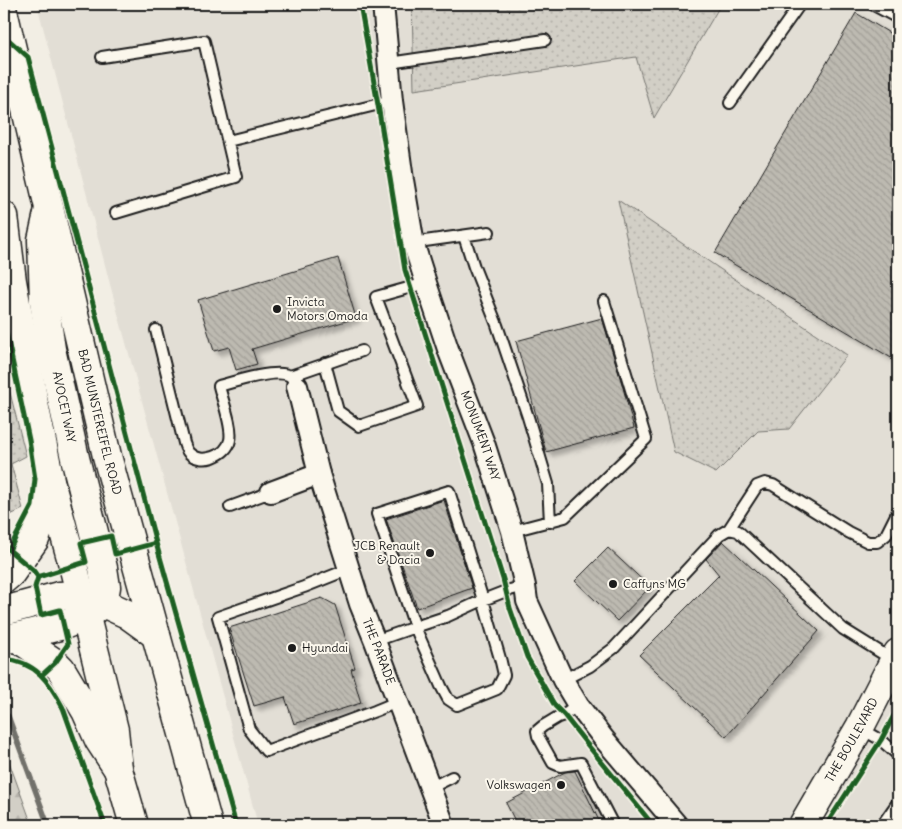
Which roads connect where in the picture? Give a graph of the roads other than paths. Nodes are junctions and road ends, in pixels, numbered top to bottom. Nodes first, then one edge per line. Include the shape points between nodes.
1 (384, 4) edge
2 (800, 4) edge
3 (872, 4) edge
4 (4, 15) edge
5 (898, 18) edge
6 (545, 40) dead end
7 (102, 57) dead end
8 (389, 63) junction
9 (392, 101) junction
10 (730, 103) dead end
11 (228, 141) junction
12 (49, 209) junction
13 (116, 213) dead end
14 (4, 216) edge
15 (489, 232) dead end
16 (464, 236) junction
17 (414, 244) junction
18 (426, 283) junction
19 (604, 301) dead end
20 (156, 330) dead end
21 (362, 351) dead end
22 (325, 364) junction
23 (293, 381) junction
24 (319, 474) junction
25 (51, 485) junction
26 (271, 492) joint
27 (230, 507) dead end
28 (898, 511) edge
29 (550, 522) junction
30 (728, 529) junction
31 (512, 531) junction
32 (349, 569) junction
33 (4, 579) edge
34 (525, 586) junction
35 (483, 600) junction
36 (90, 605) junction
37 (4, 611) edge
38 (415, 627) junction
39 (156, 635) junction
40 (10, 639) edge
41 (375, 642) junction
42 (896, 657) edge
43 (564, 680) junction
44 (397, 702) junction
45 (578, 705) junction
46 (860, 727) junction
47 (898, 756) edge
48 (118, 769) junction
49 (452, 777) dead end
50 (430, 788) junction
51 (898, 802) edge
52 (134, 825) edge
53 (208, 825) edge
54 (443, 825) edge
55 (613, 825) edge
56 (677, 825) edge
57 (802, 825) edge
58 (882, 825) edge

1 - 8 street, MONUMENT WAY
2 - 10 lane
3 - 5 lane
4 - 12 main road, BAD MUNSTEREIFEL ROAD
6 - 8 lane
7 - 11 lane via 204,41
8 - 9 street, MONUMENT WAY
9 - 11 lane
9 - 17 street, MONUMENT WAY
11 - 13 lane via 236,177
12 - 36 main road, AVOCET WAY via 42,240 44,301 51,349 106,588
12 - 39 main road, BAD MUNSTEREIFEL ROAD via 107,456
14 - 25 main road via 25,357
15 - 16 lane
16 - 17 lane
16 - 29 lane via 497,325 548,484
17 - 18 street, MONUMENT WAY
18 - 22 lane via 376,298 417,406 358,426 338,411
18 - 31 street, MONUMENT WAY
19 - 29 lane via 646,439 565,518
20 - 23 lane via 184,443 194,457 212,458 227,448 230,440 219,386 279,373
21 - 22 lane
22 - 23 lane
23 - 24 street, THE PARADE
24 - 26 street
24 - 32 street, THE PARADE
25 - 33 main road via 35,539 12,573
25 - 36 main road
26 - 27 lane
28 - 30 lane via 886,535 877,542 868,542 765,483 757,486
29 - 31 lane
30 - 42 lane via 738,531 842,629
30 - 43 lane via 614,648
31 - 34 street, MONUMENT WAY
32 - 41 street, THE PARADE
32 - 44 lane via 218,617 249,729 266,750
34 - 35 lane
34 - 43 street, MONUMENT WAY via 527,601
35 - 38 lane
35 - 38 lane via 504,675 497,689 457,705 448,699
35 - 38 lane via 449,491 377,514
36 - 37 main road via 59,596
36 - 39 main road via 127,614
36 - 40 main road via 64,625
36 - 48 main road via 114,730
38 - 41 lane
39 - 53 main road, BAD MUNSTEREIFEL ROAD
40 - 48 main road via 55,663 61,670
41 - 44 street, THE PARADE
42 - 46 main road, THE BOULEVARD
43 - 45 street, MONUMENT WAY
44 - 50 street, THE PARADE
45 - 55 lane via 542,726 537,731 538,736 553,763 560,766 581,763
45 - 56 street, MONUMENT WAY
46 - 47 lane via 882,740
46 - 57 main road, THE BOULEVARD
48 - 52 main road
49 - 50 lane
50 - 54 street, THE PARADE
51 - 58 lane

